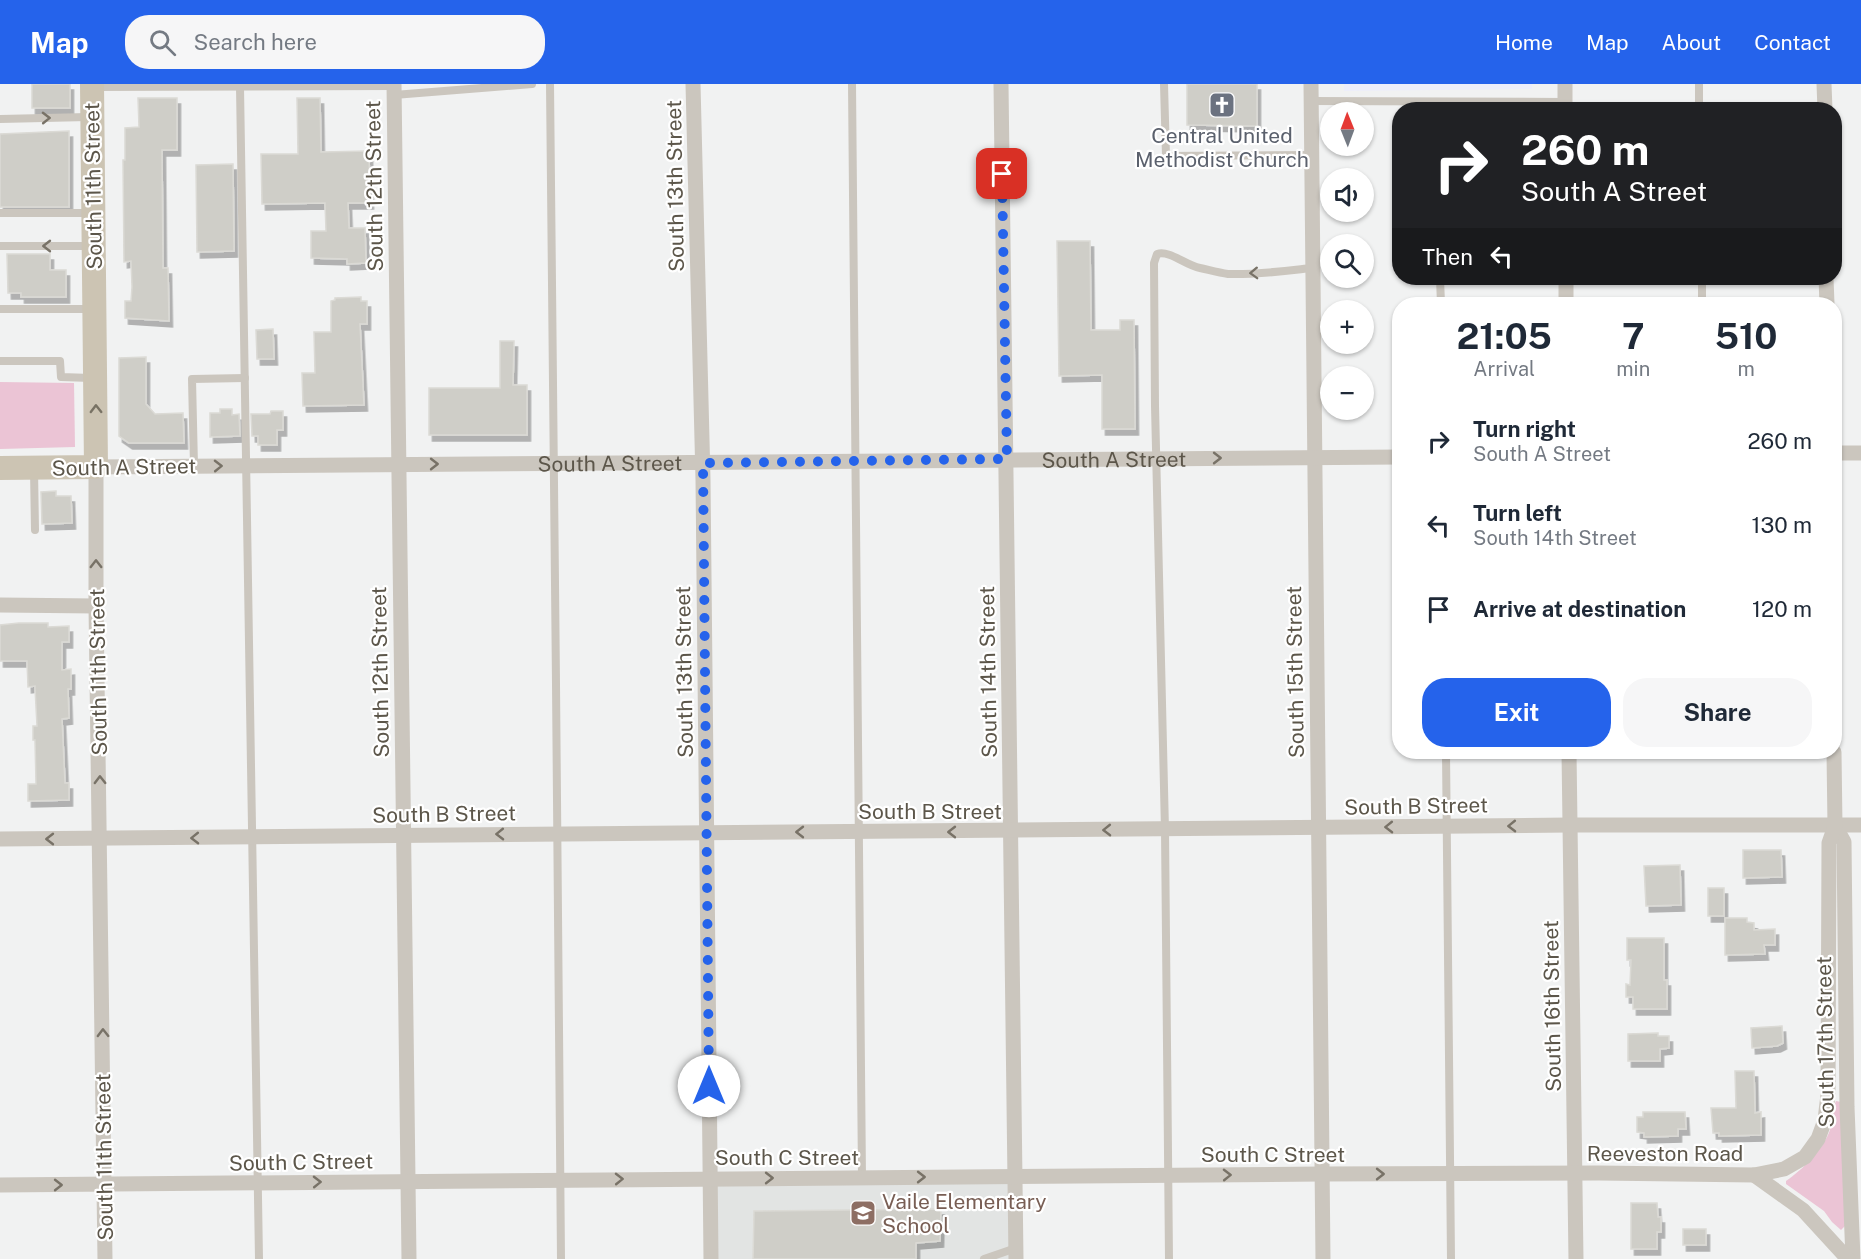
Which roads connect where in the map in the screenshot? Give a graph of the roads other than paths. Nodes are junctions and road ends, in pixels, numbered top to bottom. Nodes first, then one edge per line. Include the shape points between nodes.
1 (532, 84) edge
2 (550, 84) edge
3 (693, 84) edge
4 (852, 84) edge
5 (1001, 84) edge
6 (1164, 84) edge
7 (1311, 84) edge
8 (1565, 84) edge
9 (1699, 84) edge
10 (1824, 84) edge
11 (338, 85) edge
12 (92, 86) edge
13 (240, 87) junction
14 (394, 88) edge
15 (1311, 101) junction
16 (1565, 102) edge
17 (1699, 102) edge
18 (1825, 102) edge
19 (1392, 104) edge
20 (93, 117) junction
21 (0, 119) edge
22 (1311, 155) junction
23 (0, 213) edge
24 (93, 213) junction
25 (0, 246) edge
26 (94, 246) junction
27 (1312, 268) junction
28 (0, 309) edge
29 (94, 309) junction
30 (0, 361) edge
31 (95, 378) junction
32 (245, 378) junction
33 (1842, 453) edge
34 (1861, 453) edge
35 (1314, 457) junction
36 (1392, 457) edge
37 (1007, 459) junction
38 (1157, 459) junction
39 (855, 461) junction
40 (703, 463) junction
41 (399, 464) junction
42 (552, 464) junction
43 (247, 465) junction
44 (194, 466) junction
45 (96, 467) junction
46 (0, 468) edge
47 (34, 468) junction
48 (35, 530) dead end
49 (0, 605) edge
50 (96, 606) junction
51 (1446, 759) edge
52 (1569, 759) edge
53 (1834, 759) edge
54 (1570, 825) junction
55 (1861, 825) edge
56 (1835, 826) junction
57 (1447, 827) junction
58 (1318, 828) junction
59 (1166, 830) junction
60 (1011, 831) junction
61 (707, 832) junction
62 (858, 832) junction
63 (558, 834) junction
64 (403, 835) junction
65 (254, 837) junction
66 (0, 839) edge
67 (101, 839) junction
68 (1828, 1095) joint
69 (1322, 1174) junction
70 (1450, 1174) junction
71 (1575, 1174) junction
72 (1754, 1175) junction
73 (1168, 1176) junction
74 (1015, 1177) junction
75 (710, 1178) junction
76 (862, 1178) junction
77 (561, 1180) junction
78 (408, 1181) junction
79 (258, 1183) junction
80 (0, 1185) edge
81 (104, 1185) junction
82 (1016, 1254) edge
83 (105, 1259) edge
84 (259, 1259) edge
85 (409, 1259) edge
86 (561, 1259) edge
87 (711, 1259) edge
88 (984, 1259) edge
89 (1169, 1259) edge
90 (1323, 1259) edge
91 (1451, 1259) edge
92 (1576, 1259) edge
93 (1848, 1259) edge
94 (1853, 1259) edge

1 - 14 lane
2 - 42 lane
3 - 40 street, South 13th Street
4 - 39 lane
5 - 37 street, South 14th Street
6 - 22 lane via 1166,156
7 - 15 street, South 15th Street
8 - 16 street
9 - 17 lane
10 - 18 street
11 - 13 lane
11 - 14 lane
12 - 13 lane
12 - 20 main road, South 11th Street
13 - 32 lane
14 - 41 street, South 12th Street
15 - 19 lane
15 - 22 street, South 15th Street
21 -> 20 lane
20 - 24 main road, South 11th Street
22 - 27 street, South 15th Street
23 - 24 lane
24 - 26 main road, South 11th Street
26 -> 25 lane
26 - 29 main road, South 11th Street
27 - 35 street, South 15th Street
27 -> 38 lane via 1227,274 1189,266 1170,254 1157,254
28 - 29 lane
29 - 31 main road, South 11th Street
30 - 31 lane via 60,361 61,377
45 -> 31 main road, South 11th Street
32 - 43 lane
32 - 44 lane via 192,379
33 - 34 street
35 - 36 street, South A Street
38 -> 35 street, South A Street
35 - 58 street, South 15th Street
37 - 38 street, South A Street
37 - 39 street, South A Street
37 - 60 street, South 14th Street
38 - 59 lane
39 - 40 street, South A Street
39 - 62 lane
40 - 42 street, South A Street
40 - 61 street, South 13th Street
41 -> 42 street, South A Street
41 - 43 street, South A Street
41 - 64 street, South 12th Street
42 - 63 lane
44 -> 43 street, South A Street
43 - 65 lane
44 - 45 street, South A Street
45 - 47 main road, South A Street
50 -> 45 street, South 11th Street
46 - 47 main road, South A Street
47 - 48 lane
49 - 50 street
67 -> 50 street, South 11th Street
51 - 57 lane
52 - 54 street, South 16th Street
53 - 56 street, South 17th Street
54 - 56 street, South B Street
54 -> 57 street, South B Street
54 - 71 street, South 16th Street
55 - 56 street, South B Street
56 - 68 street, South 17th Street via 1829,843
56 - 94 street, South 17th Street via 1844,842 1846,1107
57 -> 58 street, South B Street
57 - 70 lane
58 - 59 street, South B Street
58 - 69 street, South 15th Street
59 -> 60 street, South B Street
59 - 73 lane
60 -> 62 street, South B Street
60 - 74 street, South 14th Street
62 -> 61 street, South B Street
61 - 63 street, South B Street
61 - 75 street, South 13th Street
62 - 76 lane
63 -> 64 street, South B Street
63 - 77 lane
64 - 65 street, South B Street
64 - 78 street, South 12th Street
65 -> 67 street, South B Street
65 - 79 lane
67 -> 66 street, South B Street
81 -> 67 street, South 11th Street
68 - 72 street, Reeveston Road via 1826,1120 1804,1157 1784,1169
69 -> 70 street, South C Street
73 -> 69 street, South C Street
69 - 90 street, South 15th Street
70 - 71 street, South C Street
70 - 91 lane
71 - 72 street, Reeveston Road
71 - 92 street, South 16th Street
72 - 93 street, Reeveston Road via 1803,1210
73 - 74 street, South C Street
73 - 89 lane
76 -> 74 street, South C Street
74 - 82 street, South 14th Street
75 -> 76 street, South C Street
77 -> 75 street, South C Street
75 - 87 street, South 13th Street
77 - 78 street, South C Street
77 - 86 lane
79 -> 78 street, South C Street
78 - 85 street, South 12th Street
79 - 81 street, South C Street
79 - 84 lane
80 -> 81 street, South C Street
81 - 83 street, South 11th Street
82 - 88 lane

